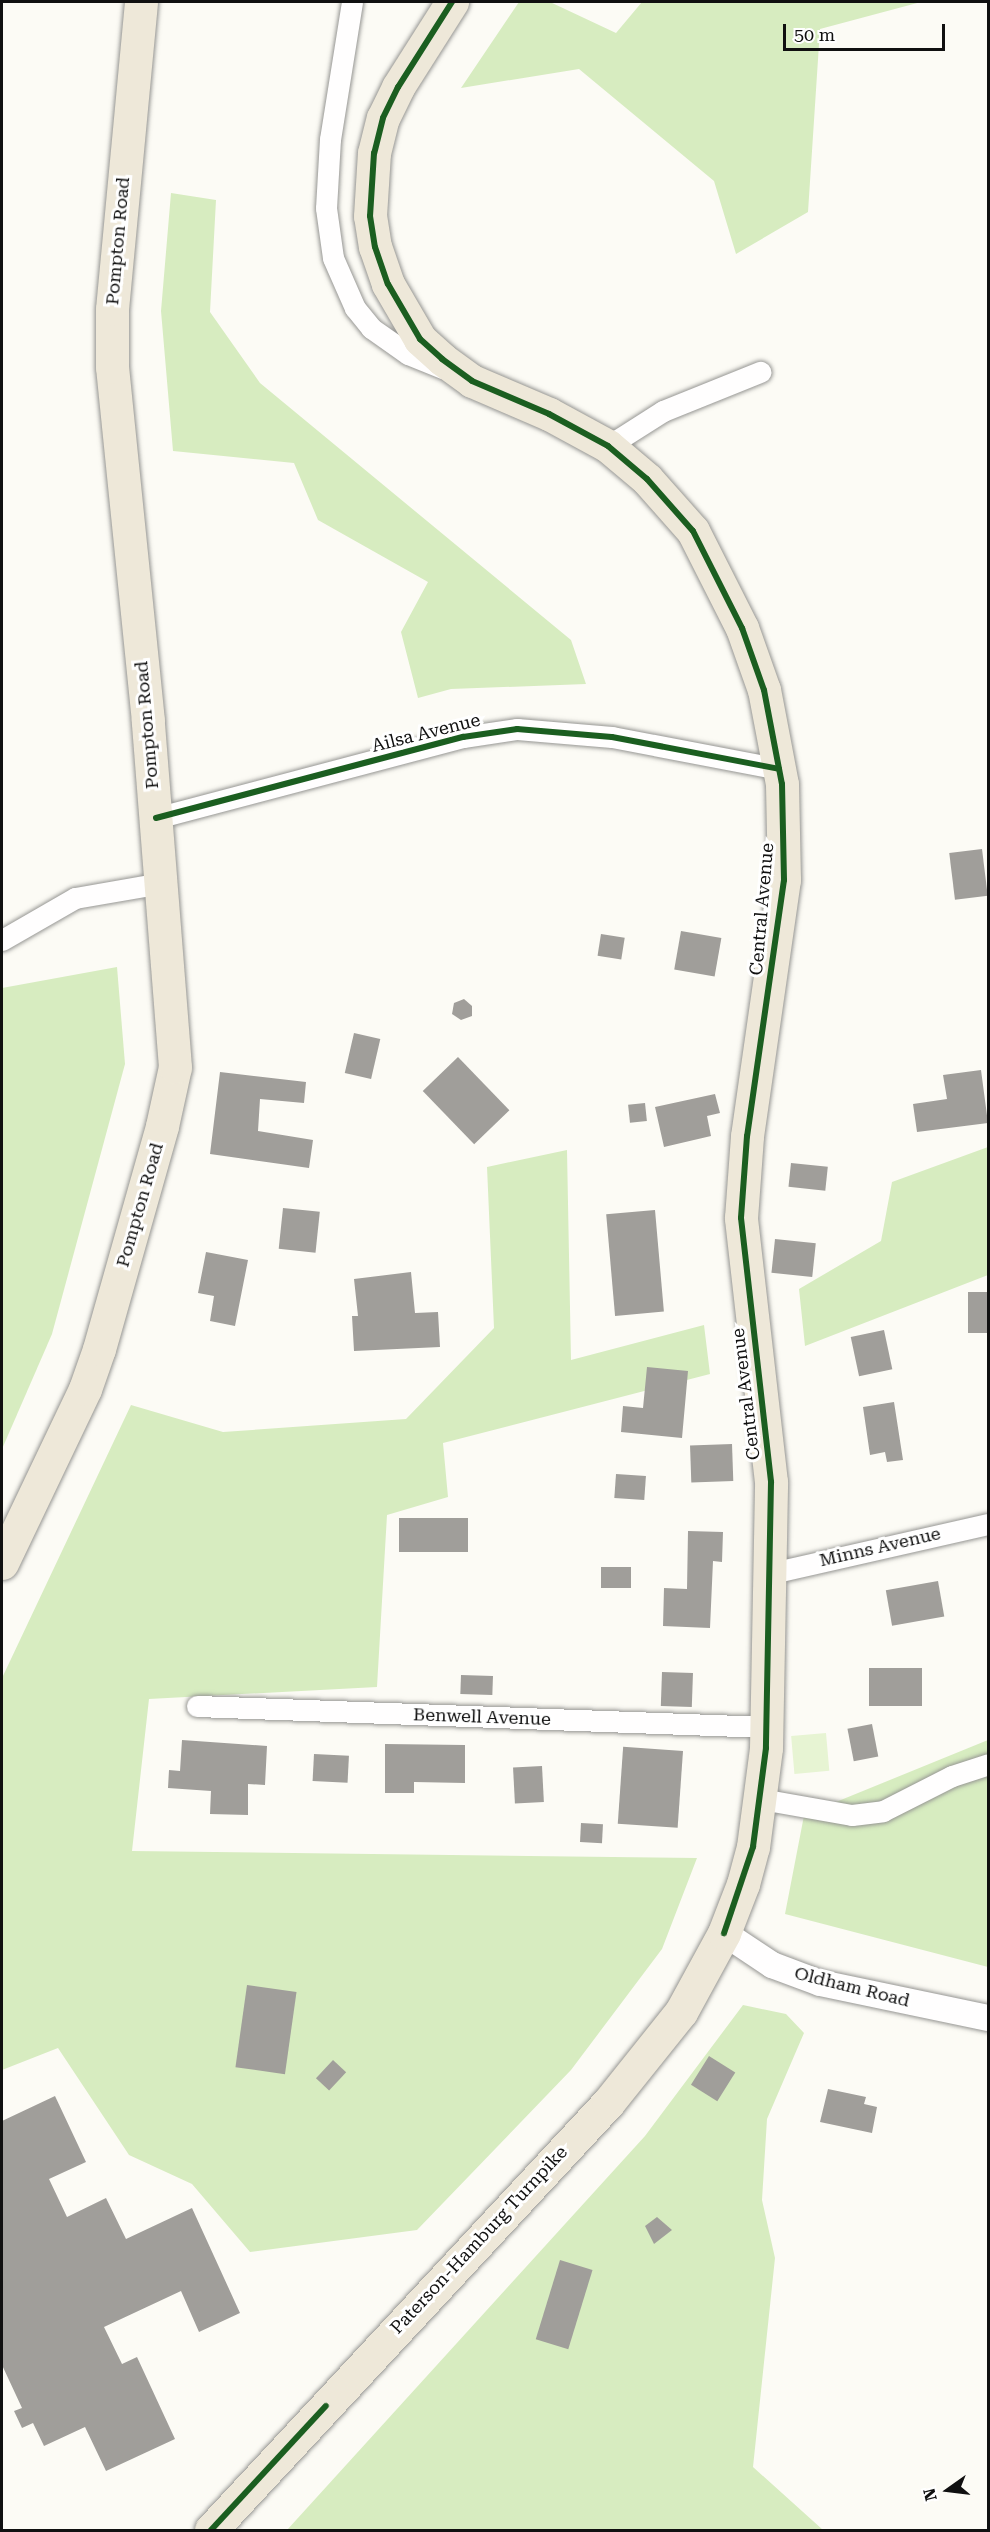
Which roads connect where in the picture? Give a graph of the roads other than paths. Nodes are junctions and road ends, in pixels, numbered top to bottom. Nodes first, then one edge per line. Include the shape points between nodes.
1 (141, 2) edge
2 (352, 2) edge
3 (452, 2) edge
4 (760, 372) dead end
5 (462, 374) junction
6 (608, 446) junction
7 (779, 770) junction
8 (156, 818) junction
9 (161, 883) junction
10 (2, 940) edge
11 (988, 1524) edge
12 (2, 1563) edge
13 (772, 1573) junction
14 (197, 1706) dead end
15 (767, 1727) junction
16 (988, 1764) edge
17 (761, 1799) junction
18 (724, 1933) junction
19 (988, 2018) edge
20 (222, 2523) edge

1 - 8 main road, Pompton Road via 112,309 112,367
2 - 5 street via 330,139 326,208 333,258 355,308 385,340 408,354
3 - 5 main road, Central Avenue via 421,46 383,118 374,153 370,216 375,247 403,313 420,339
4 - 6 street via 663,411
5 - 6 main road, Central Avenue
6 - 7 main road, Central Avenue via 668,501 711,560 742,628 764,690
7 - 8 street, Ailsa Avenue via 612,736 517,729 463,737
7 - 13 main road, Central Avenue via 785,812 784,880 747,1136 741,1218 769,1438
8 - 9 main road, Pompton Road
9 - 10 street via 75,898
9 - 12 main road, Pompton Road via 174,1045 172,1086 85,1389
11 - 13 street, Minns Avenue
13 - 15 main road, Central Avenue
14 - 15 street, Benwell Avenue
15 - 17 main road, Central Avenue
16 - 17 street via 952,1776 883,1812 852,1815
17 - 18 main road, Central Avenue via 753,1847
18 - 19 street, Oldham Road via 772,1965 820,1983
18 - 20 main road, Paterson-Hamburg Turnpike via 681,2012 642,2064

